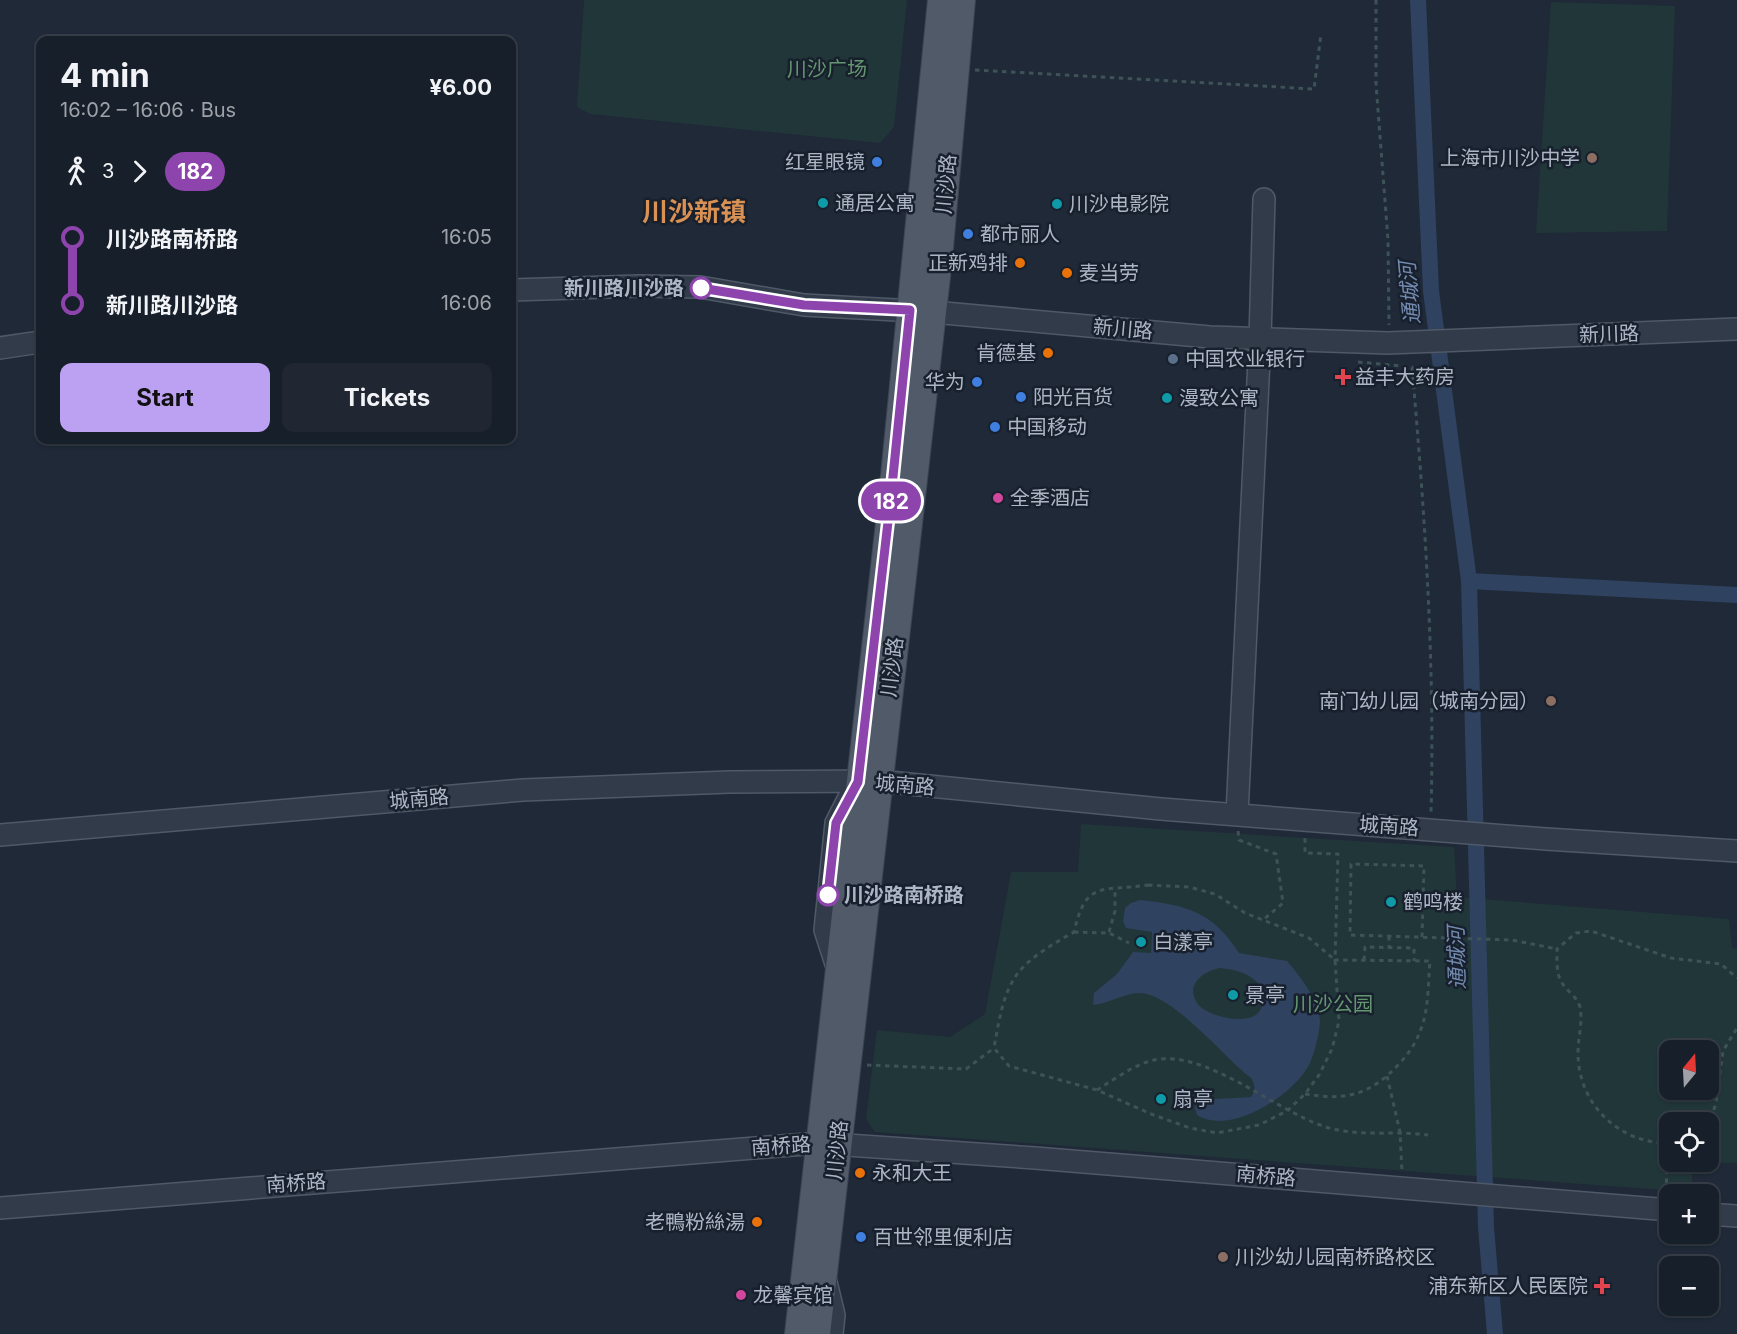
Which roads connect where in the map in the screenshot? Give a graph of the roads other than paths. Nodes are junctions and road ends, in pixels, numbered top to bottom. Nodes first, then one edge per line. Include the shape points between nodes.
1 (941, 0) edge
2 (962, 0) edge
3 (1264, 199) dead end
4 (516, 290) edge
5 (921, 311) junction
6 (1737, 329) edge
7 (1260, 339) junction
8 (36, 343) edge
9 (0, 348) edge
10 (868, 781) junction
11 (1237, 814) junction
12 (0, 835) edge
13 (1737, 851) edge
14 (828, 1144) junction
15 (0, 1208) edge
16 (1659, 1208) edge
17 (1719, 1215) edge
18 (1737, 1216) edge
19 (824, 1272) junction
20 (798, 1334) edge
21 (817, 1334) edge
22 (832, 1334) edge

1 - 5 main road, 川沙路
2 - 5 main road, 川沙路 via 956,69
3 - 7 street
4 - 5 street, 新川路 via 700,287 804,305
5 - 7 street, 新川路
5 - 10 main road, 川沙路 via 891,496
6 - 7 street, 新川路 via 1393,343
7 - 11 street
8 - 9 street
10 - 11 street, 城南路
10 - 12 street, 城南路 via 523,790
10 - 14 main road, 川沙路 via 837,967
10 - 14 main road, 川沙路 via 847,1064
11 - 13 street, 城南路
14 - 15 street, 南桥路
14 - 16 street, 南桥路
14 - 19 main road, 川沙路
14 - 20 main road, 川沙路
17 - 18 street
19 - 21 main road, 川沙路
19 - 22 street via 834,1315

